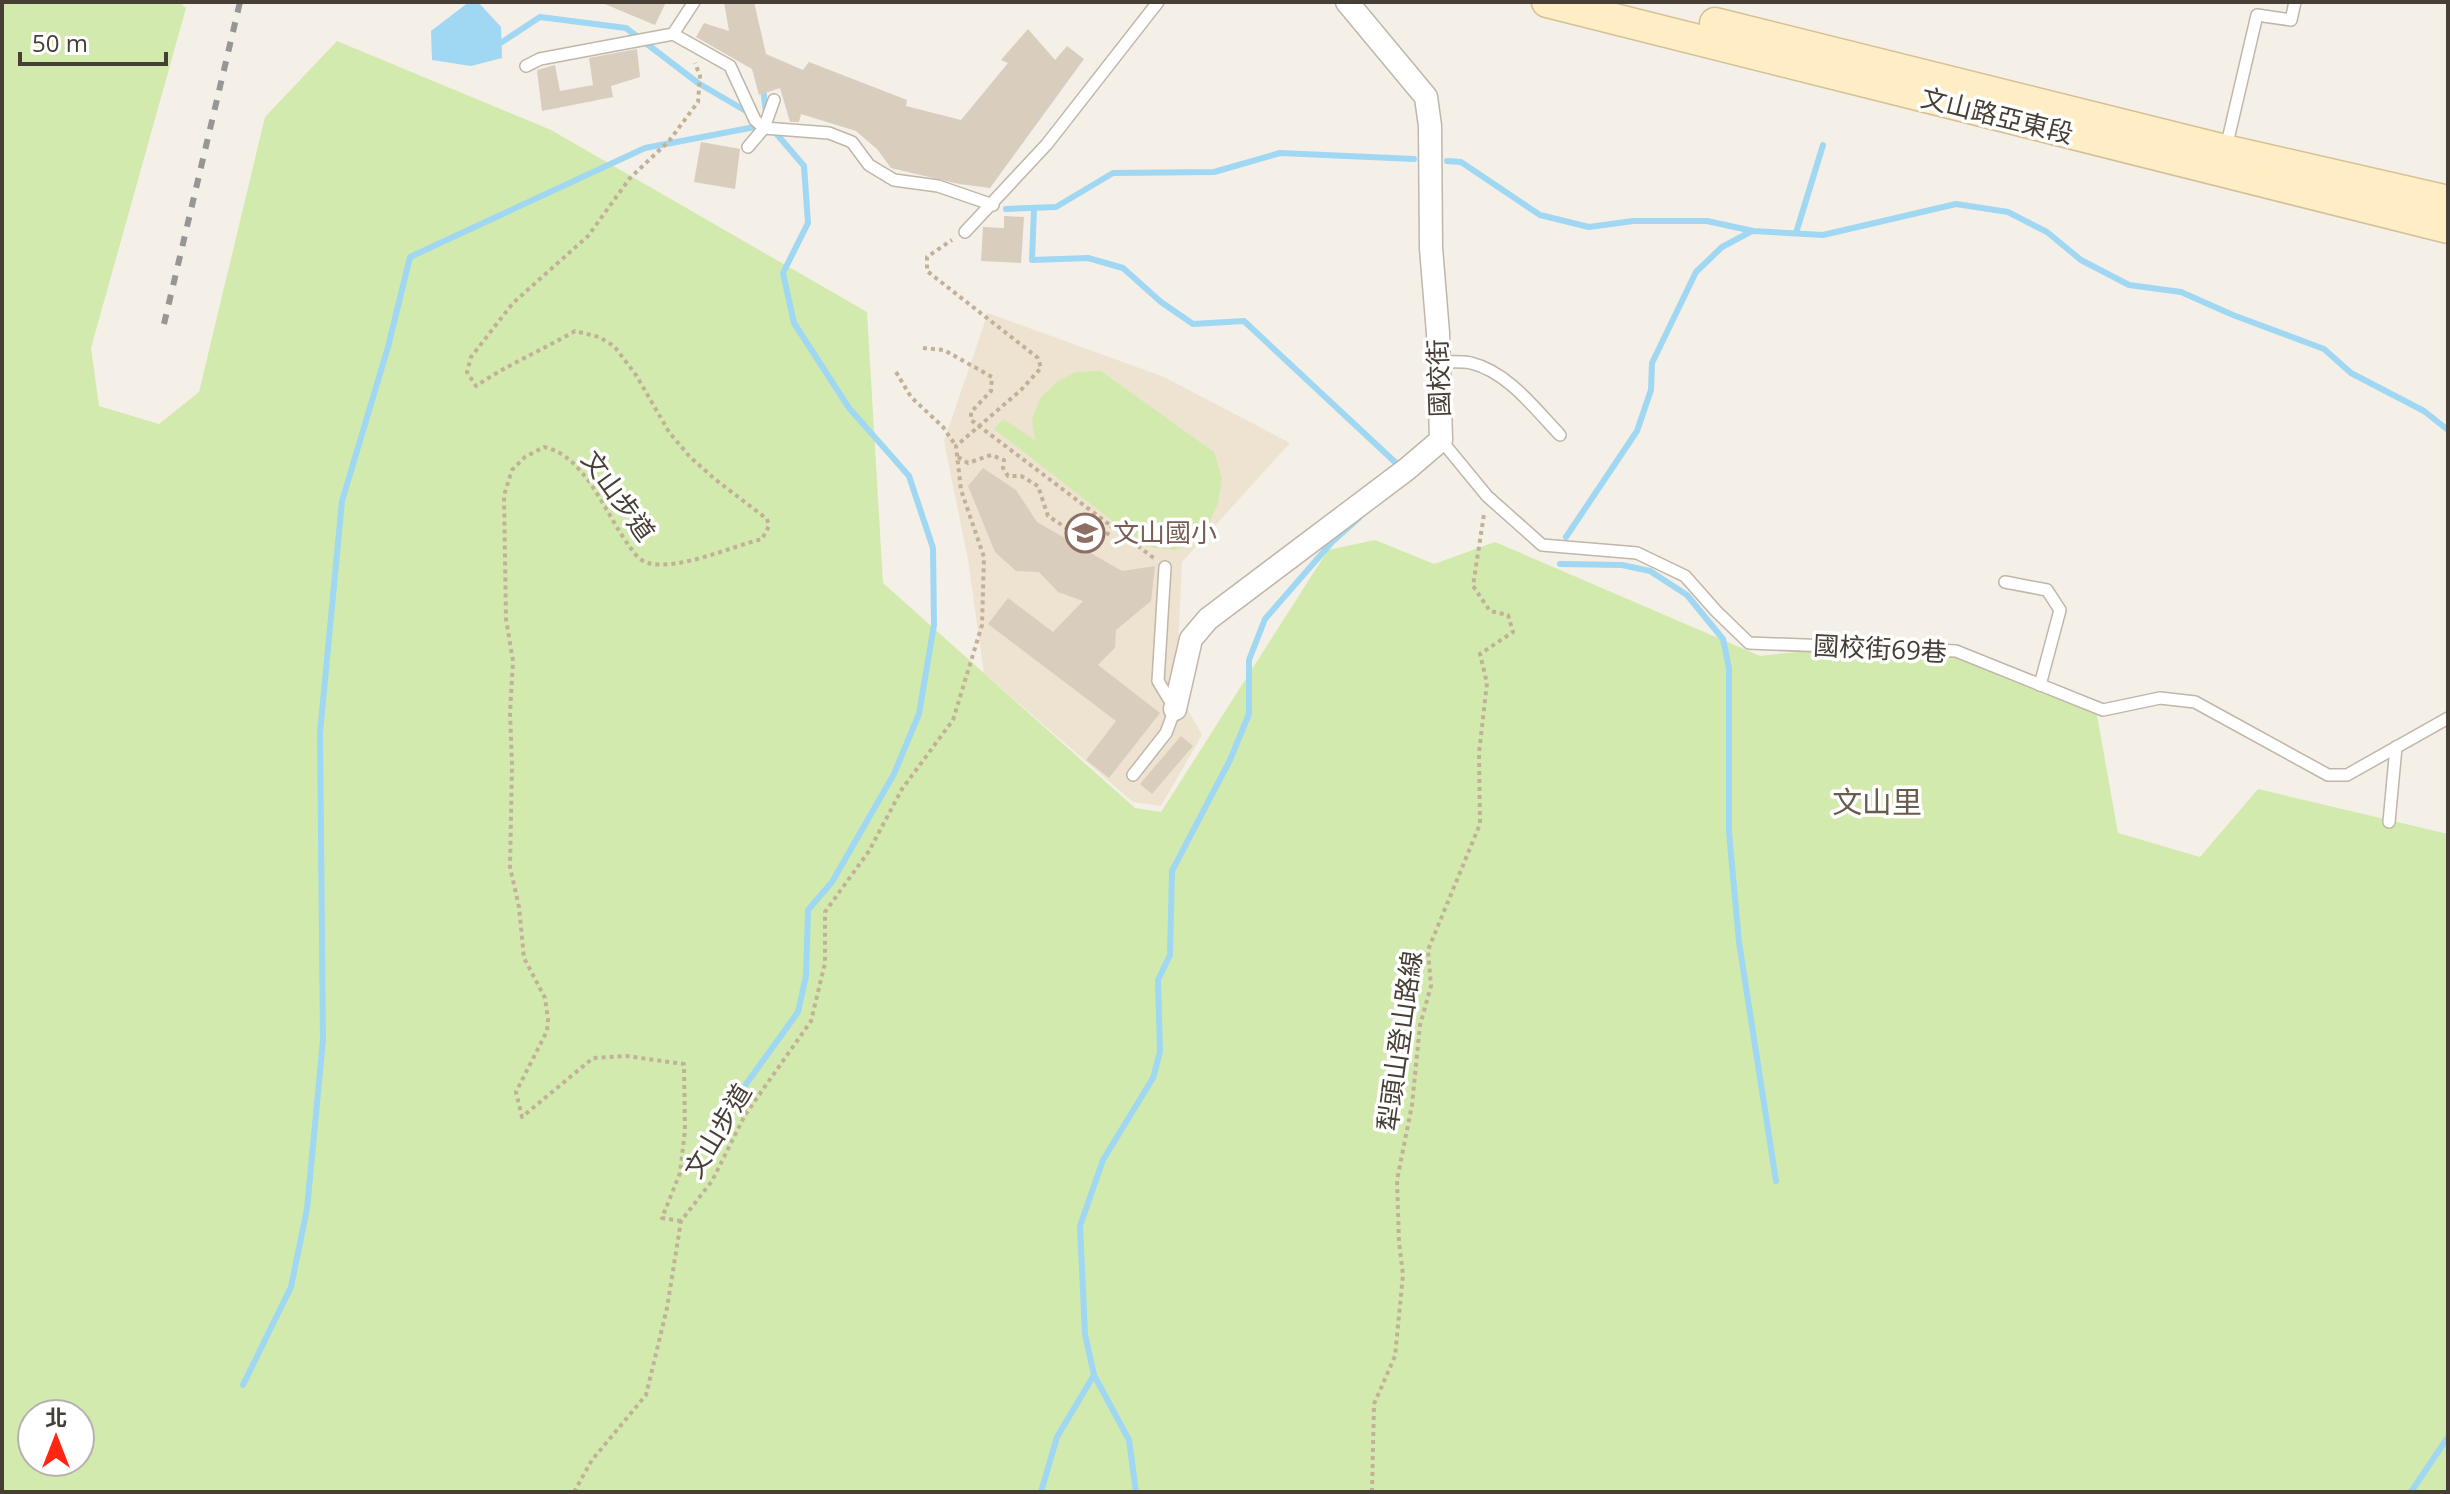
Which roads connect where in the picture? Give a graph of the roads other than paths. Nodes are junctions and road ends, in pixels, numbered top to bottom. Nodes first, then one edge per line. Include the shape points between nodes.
1 (694, 2) edge
2 (1158, 2) edge
3 (1347, 2) edge
4 (1547, 2) edge
5 (1630, 2) edge
6 (2295, 2) edge
7 (673, 34) junction
8 (526, 66) dead end
9 (774, 100) dead end
10 (764, 128) junction
11 (748, 147) dead end
12 (2222, 161) junction
13 (2448, 201) edge
14 (993, 205) junction
15 (2448, 228) edge
16 (965, 232) road end
17 (1439, 362) junction
18 (1560, 435) dead end
19 (1441, 440) junction
20 (1165, 567) road end
21 (2005, 582) dead end
22 (2040, 685) junction
23 (1175, 709) junction
24 (2448, 718) edge
25 (2396, 747) junction
26 (1133, 775) dead end
27 (2389, 822) dead end

1 - 7 lane
2 - 14 lane
3 - 17 street, 國校街 via 1426,97
4 - 12 main road, 文山路亞東段
5 - 12 main road, 文山路亞東段
6 - 12 lane via 2291,20 2257,15
7 - 8 lane
7 - 10 lane via 730,66 755,120
9 - 10 lane
10 - 11 lane
10 - 14 lane via 829,133 852,142 869,165 894,180 938,186
12 - 13 main road, 文山路亞東段
12 - 15 main road, 文山路亞東段
14 - 16 lane
17 - 18 lane via 1469,363 1497,375
17 - 19 street, 國校街
19 - 22 lane, 國校街69巷 via 1487,496 1542,545 1637,553 1685,576 1749,643 1956,651
19 - 23 street, 國校街 via 1208,619 1191,639
20 - 23 lane via 1158,681
21 - 22 lane via 2047,590 2060,610
22 - 25 lane, 國校街69巷 via 2103,710 2160,698 2195,702 2328,775 2347,775
23 - 26 lane via 1166,733
24 - 25 lane, 國校街69巷
25 - 27 lane

